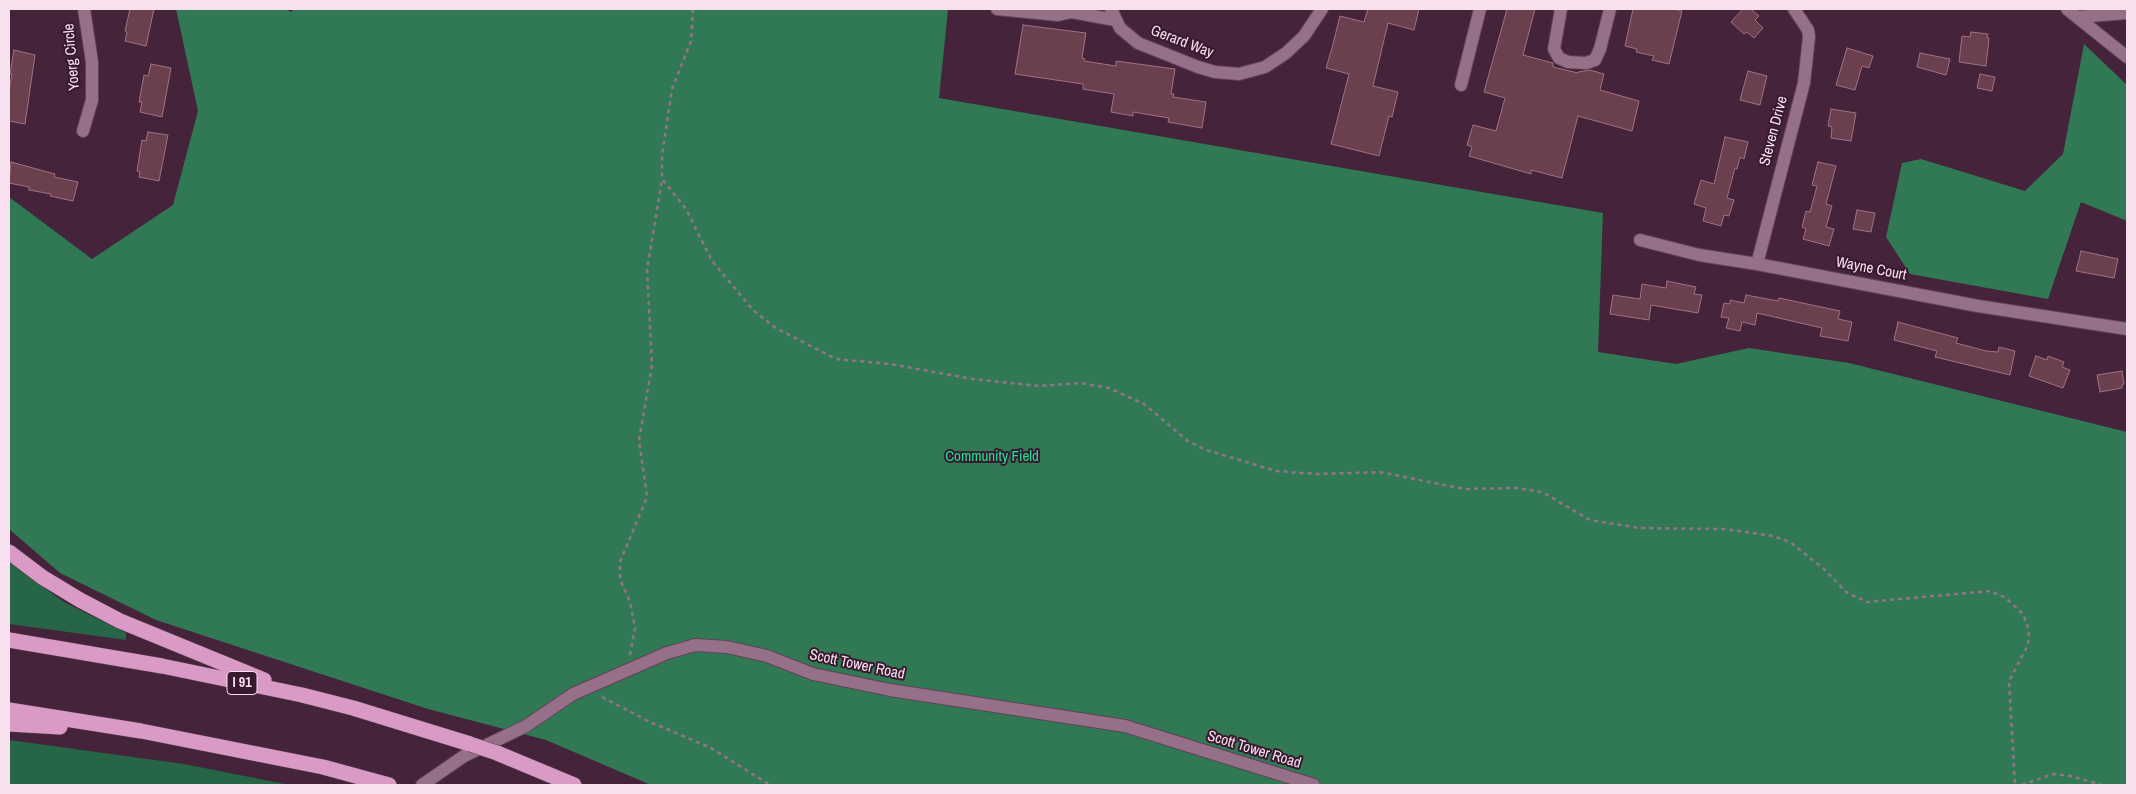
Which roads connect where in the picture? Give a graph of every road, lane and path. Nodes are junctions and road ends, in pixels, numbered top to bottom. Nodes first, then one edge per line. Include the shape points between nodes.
1 (84, 9) edge
2 (693, 9) edge
3 (997, 9) edge
4 (1322, 9) edge
5 (1480, 9) edge
6 (1561, 9) edge
7 (1610, 9) edge
8 (1794, 9) edge
9 (2068, 9) edge
10 (2127, 13) edge
11 (1113, 14) edge
12 (2078, 17) junction
13 (2127, 57) edge
14 (1461, 86) dead end
15 (83, 131) dead end
16 (662, 179) junction
17 (1640, 240) dead end
18 (1756, 264) junction
19 (2127, 329) edge
20 (9, 552) edge
21 (9, 640) edge
22 (626, 671) junction
23 (598, 694) dead end
24 (302, 695) junction
25 (9, 710) edge
26 (9, 724) edge
27 (141, 731) junction
28 (389, 785) edge
29 (422, 785) edge
30 (574, 785) edge
31 (770, 785) edge
32 (1314, 785) edge
33 (2015, 785) edge
34 (2022, 785) edge
35 (2102, 785) edge

1 - 15 street, Yoerg Circle via 92,100
2 - 16 path via 691,41 672,89 662,155
3 - 11 street via 1058,15 1072,12
4 - 11 street, Gerard Way via 1291,49 1265,67 1239,74 1198,68 1150,48 1126,35
5 - 14 street
6 - 7 street via 1554,49 1559,58 1568,62 1586,63 1595,60 1600,49
8 - 18 street, Steven Drive via 1809,37 1804,83
9 - 12 street
10 - 12 street
12 - 13 street
16 - 22 path via 647,270 652,365 639,440 646,497 620,562 620,579 630,602 635,628
16 - 33 path via 686,208 712,262 753,310 774,327 836,359 890,364 973,379 1039,386 1080,383 1109,388 1144,404 1200,447 1276,471 1316,474 1380,472 1464,489 1516,488 1542,492 1590,520 1639,528 1725,529 1773,536 1790,542 1824,569 1846,592 1867,602 1990,591 2006,598 2023,614 2029,630 2028,645 2009,681
17 - 18 street, Wayne Court via 1699,255
18 - 19 street, Wayne Court via 1978,306
20 - 24 highway via 72,596 120,621
21 - 24 highway, I 91 via 162,666
22 - 29 street, Scott Tower Road via 573,694 526,726 464,756
22 - 32 street, Scott Tower Road via 694,645 727,647 767,656 814,674 890,690 1125,726
23 - 31 path via 711,748
24 - 30 highway, I 91, bridge via 470,744
25 - 27 highway
26 - 27 highway
27 - 28 highway via 323,767
34 - 35 path via 2053,774

